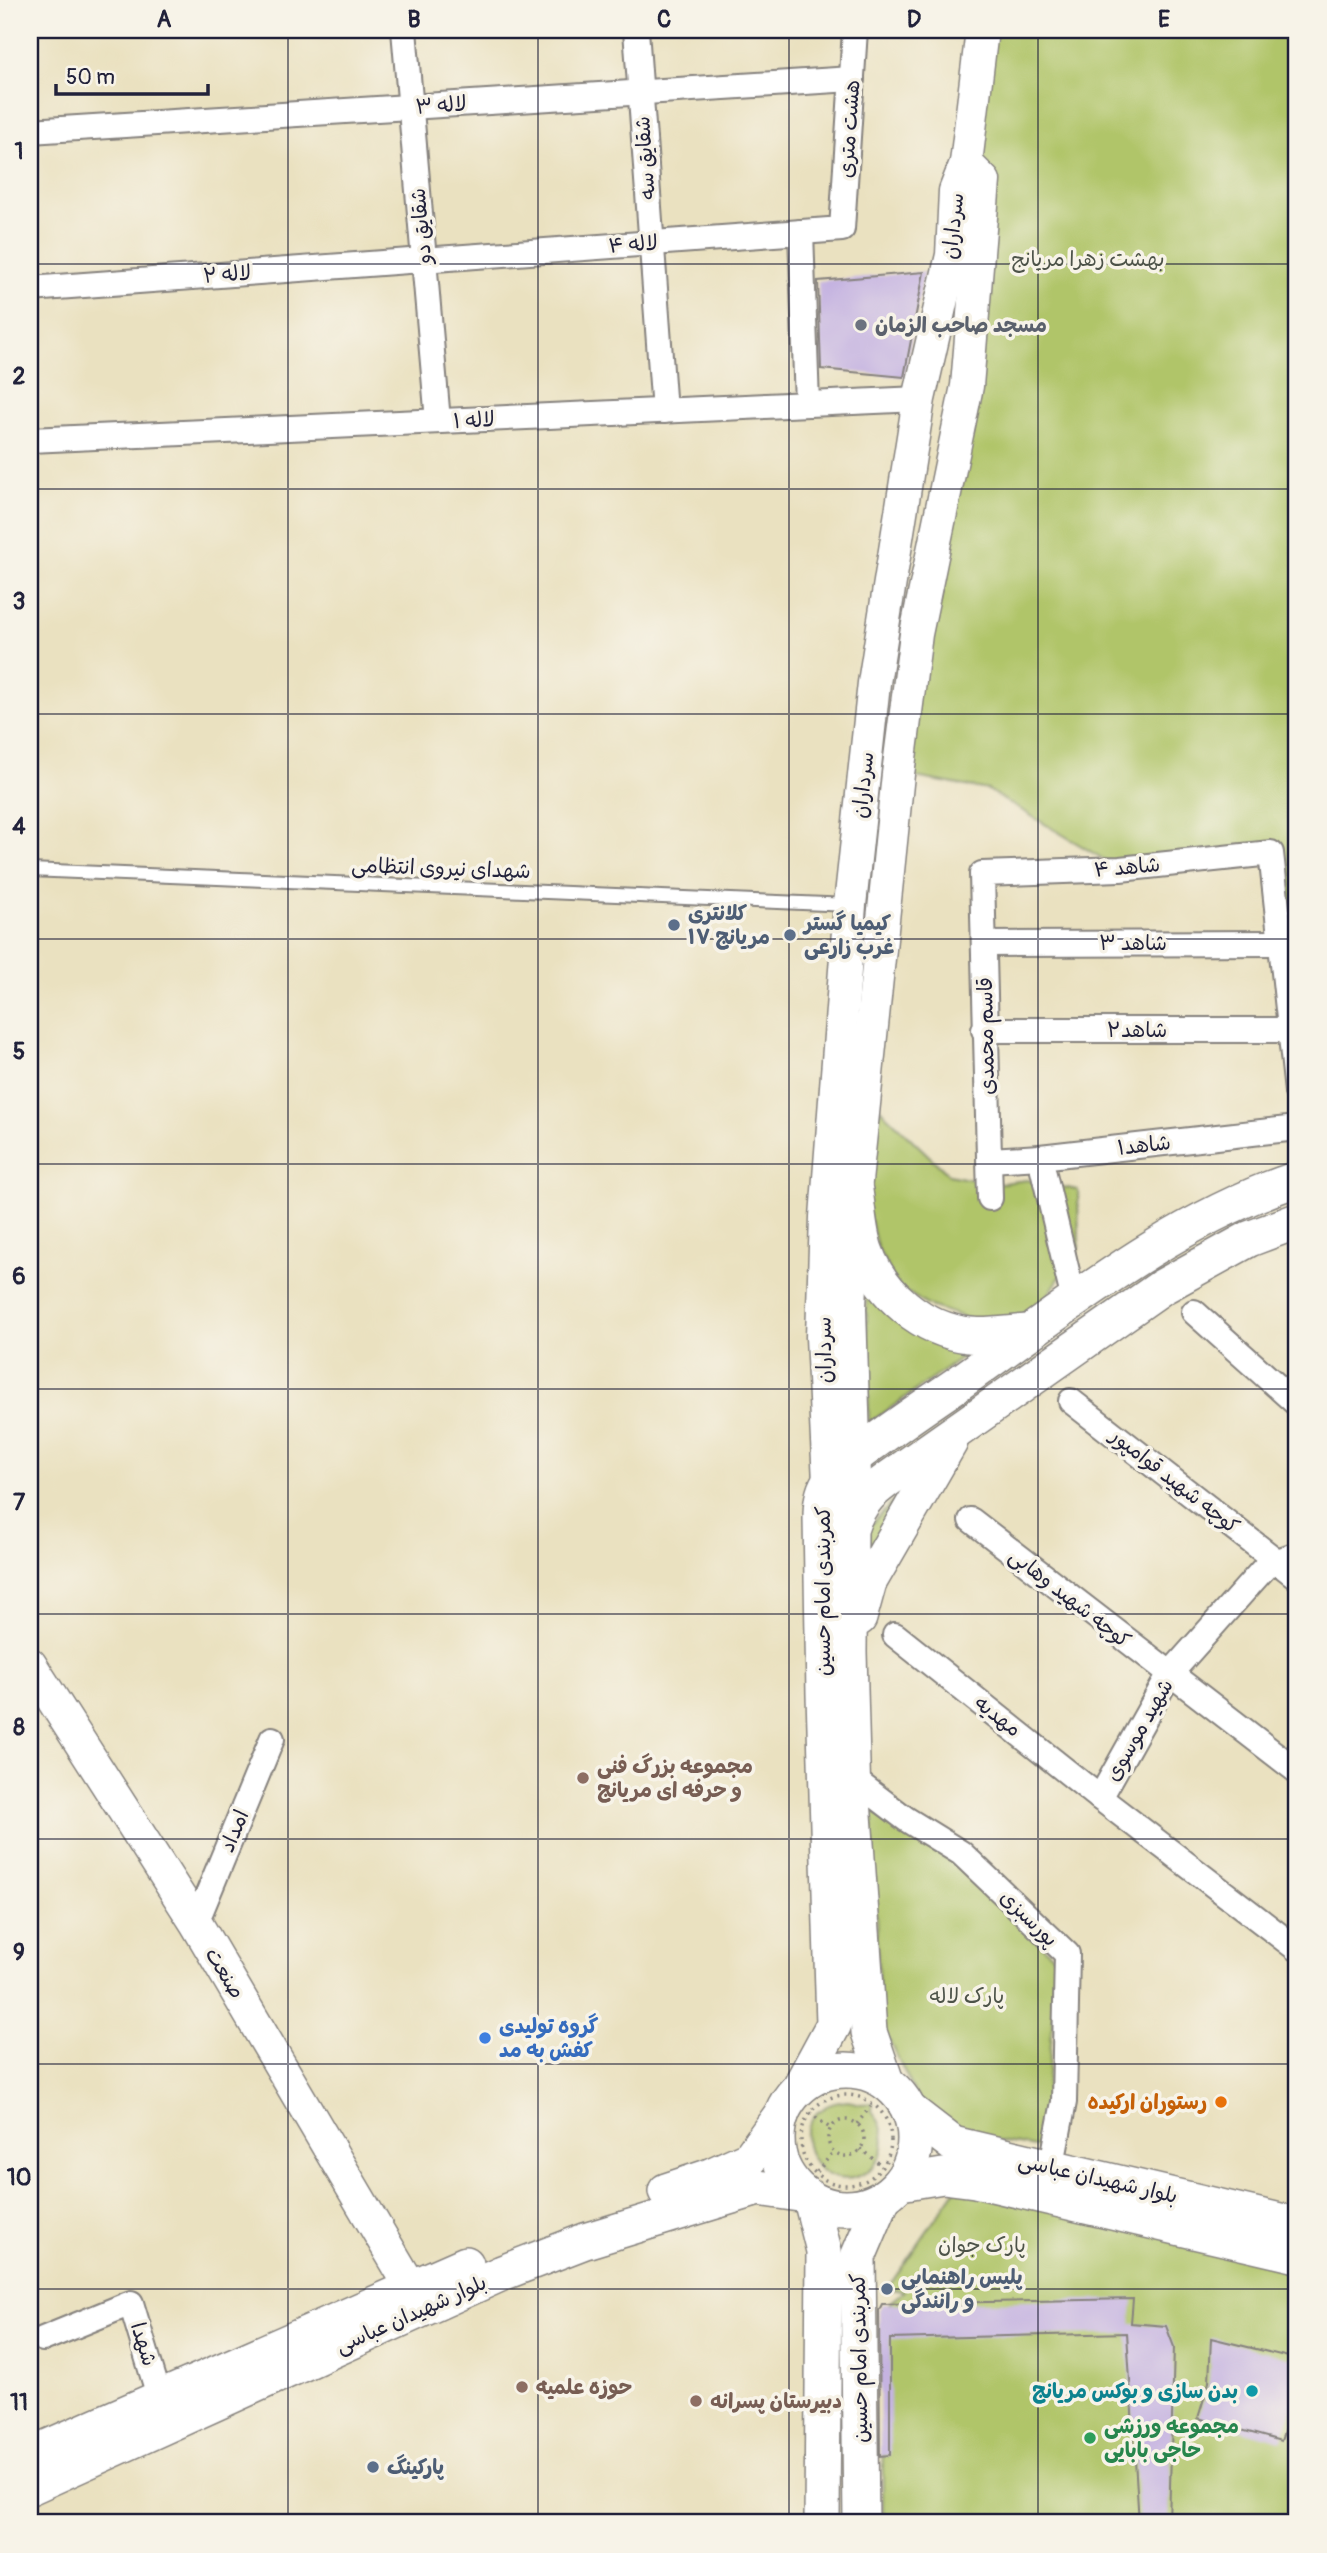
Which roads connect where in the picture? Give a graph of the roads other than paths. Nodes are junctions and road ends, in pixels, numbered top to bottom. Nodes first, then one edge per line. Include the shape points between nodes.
1 (404, 30) edge
2 (636, 30) edge
3 (855, 30) edge
4 (982, 30) edge
5 (852, 79) junction
6 (640, 92) junction
7 (411, 107) junction
8 (30, 131) edge
9 (966, 163) junction
10 (842, 229) joint
11 (801, 232) junction
12 (652, 243) junction
13 (424, 260) junction
14 (30, 289) edge
15 (919, 399) junction
16 (807, 404) junction
17 (664, 411) junction
18 (438, 421) junction
19 (30, 440) edge
20 (30, 870) edge
21 (982, 874) joint
22 (850, 905) junction
23 (1281, 943) junction
24 (985, 944) junction
25 (984, 1030) junction
26 (1289, 1030) junction
27 (1297, 1092) edge
28 (1297, 1128) edge
29 (1040, 1157) junction
30 (990, 1160) junction
31 (1297, 1179) edge
32 (855, 1191) junction
33 (990, 1198) dead end
34 (1297, 1221) edge
35 (1074, 1301) junction
36 (1194, 1312) dead end
37 (1029, 1332) junction
38 (1071, 1401) dead end
39 (1297, 1404) edge
40 (959, 1428) junction
41 (854, 1458) junction
42 (829, 1482) junction
43 (856, 1511) junction
44 (971, 1520) dead end
45 (1291, 1564) edge
46 (895, 1634) dead end
47 (849, 1652) junction
48 (30, 1664) edge
49 (1169, 1675) junction
50 (272, 1739) dead end
51 (1297, 1772) edge
52 (852, 1778) junction
53 (1100, 1798) junction
54 (196, 1923) junction
55 (1297, 1949) edge
56 (879, 2092) junction
57 (797, 2104) junction
58 (909, 2110) junction
59 (1051, 2169) junction
60 (889, 2183) junction
61 (811, 2189) junction
62 (1297, 2225) edge
63 (1297, 2255) edge
64 (411, 2287) junction
65 (43, 2339) dead end
66 (159, 2396) junction
67 (30, 2455) edge
68 (30, 2487) edge
69 (822, 2523) edge
70 (861, 2523) edge

1 - 7 street, شقایق دو
2 - 6 street, شقایق سه
3 - 5 street, هشت متری
4 - 9 street
5 - 6 street, لاله ۳
5 - 10 street, هشت متری
6 - 7 street, لاله ۳
6 - 12 street, شقایق سه
7 - 8 street, لاله ۳
7 - 13 street, شقایق دو
9 - 15 street, سرداران via 954,191 952,255
9 - 32 street, سرداران via 984,181 967,386 916,634
10 - 11 street, لاله ۴
11 - 12 street, لاله ۴
11 - 16 street
12 - 13 street, لاله ۴
12 - 17 street, شقایق سه
13 - 14 street, لاله ۲
13 - 18 street, شقایق دو
15 - 16 street, لاله ۱
15 - 22 street, سرداران via 874,683
16 - 17 street, لاله ۱
17 - 18 street, لاله ۱
18 - 19 street, لاله ۱
20 - 22 lane, شهدای نیروی انتظامی
21 - 23 street, شاهد ۴ via 1120,869 1271,853
21 - 24 street, قاسم محمدی
22 - 42 street, سرداران via 825,1217 822,1337
23 - 24 street, شاهد ۳
23 - 26 street
24 - 25 street, قاسم محمدی
25 - 26 street, شاهد۲
25 - 30 street, قاسم محمدی
26 - 27 street
28 - 29 street, شاهد۱
29 - 30 street, شاهد۱
29 - 35 street
30 - 33 street, قاسم محمدی
31 - 35 main road, کمربندی امام حسین via 1180,1232
32 - 37 main road via 865,1250 880,1280 899,1303 948,1332 971,1336
32 - 41 street, سرداران via 850,1308
34 - 40 main road, کمربندی امام حسین via 1249,1239 1162,1287
35 - 37 main road, کمربندی امام حسین
36 - 39 street
37 - 41 main road, کمربندی امام حسین
38 - 45 street, کوچه شهید قوامپور
40 - 43 main road, کمربندی امام حسین via 873,1490
40 - 47 main road via 869,1582
41 - 42 main road, کمربندی امام حسین
41 - 43 street, سرداران
42 - 43 street
42 - 57 main road, کمربندی امام حسین via 821,1507 834,2024
43 - 47 main road, کمربندی امام حسین via 850,1530
44 - 49 street, کوچه شهید وهابی
45 - 49 street, شهید موسوی via 1267,1565
46 - 53 street, مهدیه
47 - 52 main road, کمربندی امام حسین
48 - 54 street, صنعت
49 - 51 street, کوچه شهید وهابی
49 - 53 street, شهید موسوی
50 - 54 street, امداد
52 - 56 main road, کمربندی امام حسین via 869,2032
52 - 59 street, پورسبزی via 961,1853 1068,1954 1064,2102
53 - 55 street, شهید موسوی
54 - 64 street, صنعت
56 - 57 main road via 866,2072 843,2069 820,2073
56 - 58 main road, بلوار شهیدان عباسی via 902,2098
57 - 61 main road via 777,2124 776,2147 783,2169
57 - 64 main road, بلوار شهیدان عباسی via 750,2158
58 - 59 main road, بلوار شهیدان عباسی via 953,2144
58 - 60 main road, کمربندی امام حسین via 916,2141 912,2163
59 - 62 main road, بلوار شهیدان عباسی
60 - 61 main road, بلوار شهیدان عباسی via 864,2206 838,2208
60 - 63 main road, بلوار شهیدان عباسی via 943,2176 975,2180
60 - 70 main road, کمربندی امام حسین via 858,2257
61 - 68 main road, بلوار شهیدان عباسی via 758,2188 585,2241 502,2273
61 - 69 main road, کمربندی امام حسین via 824,2251
64 - 66 main road, بلوار شهیدان عباسی
65 - 66 street, شهدا via 131,2303
66 - 67 main road, بلوار شهیدان عباسی

